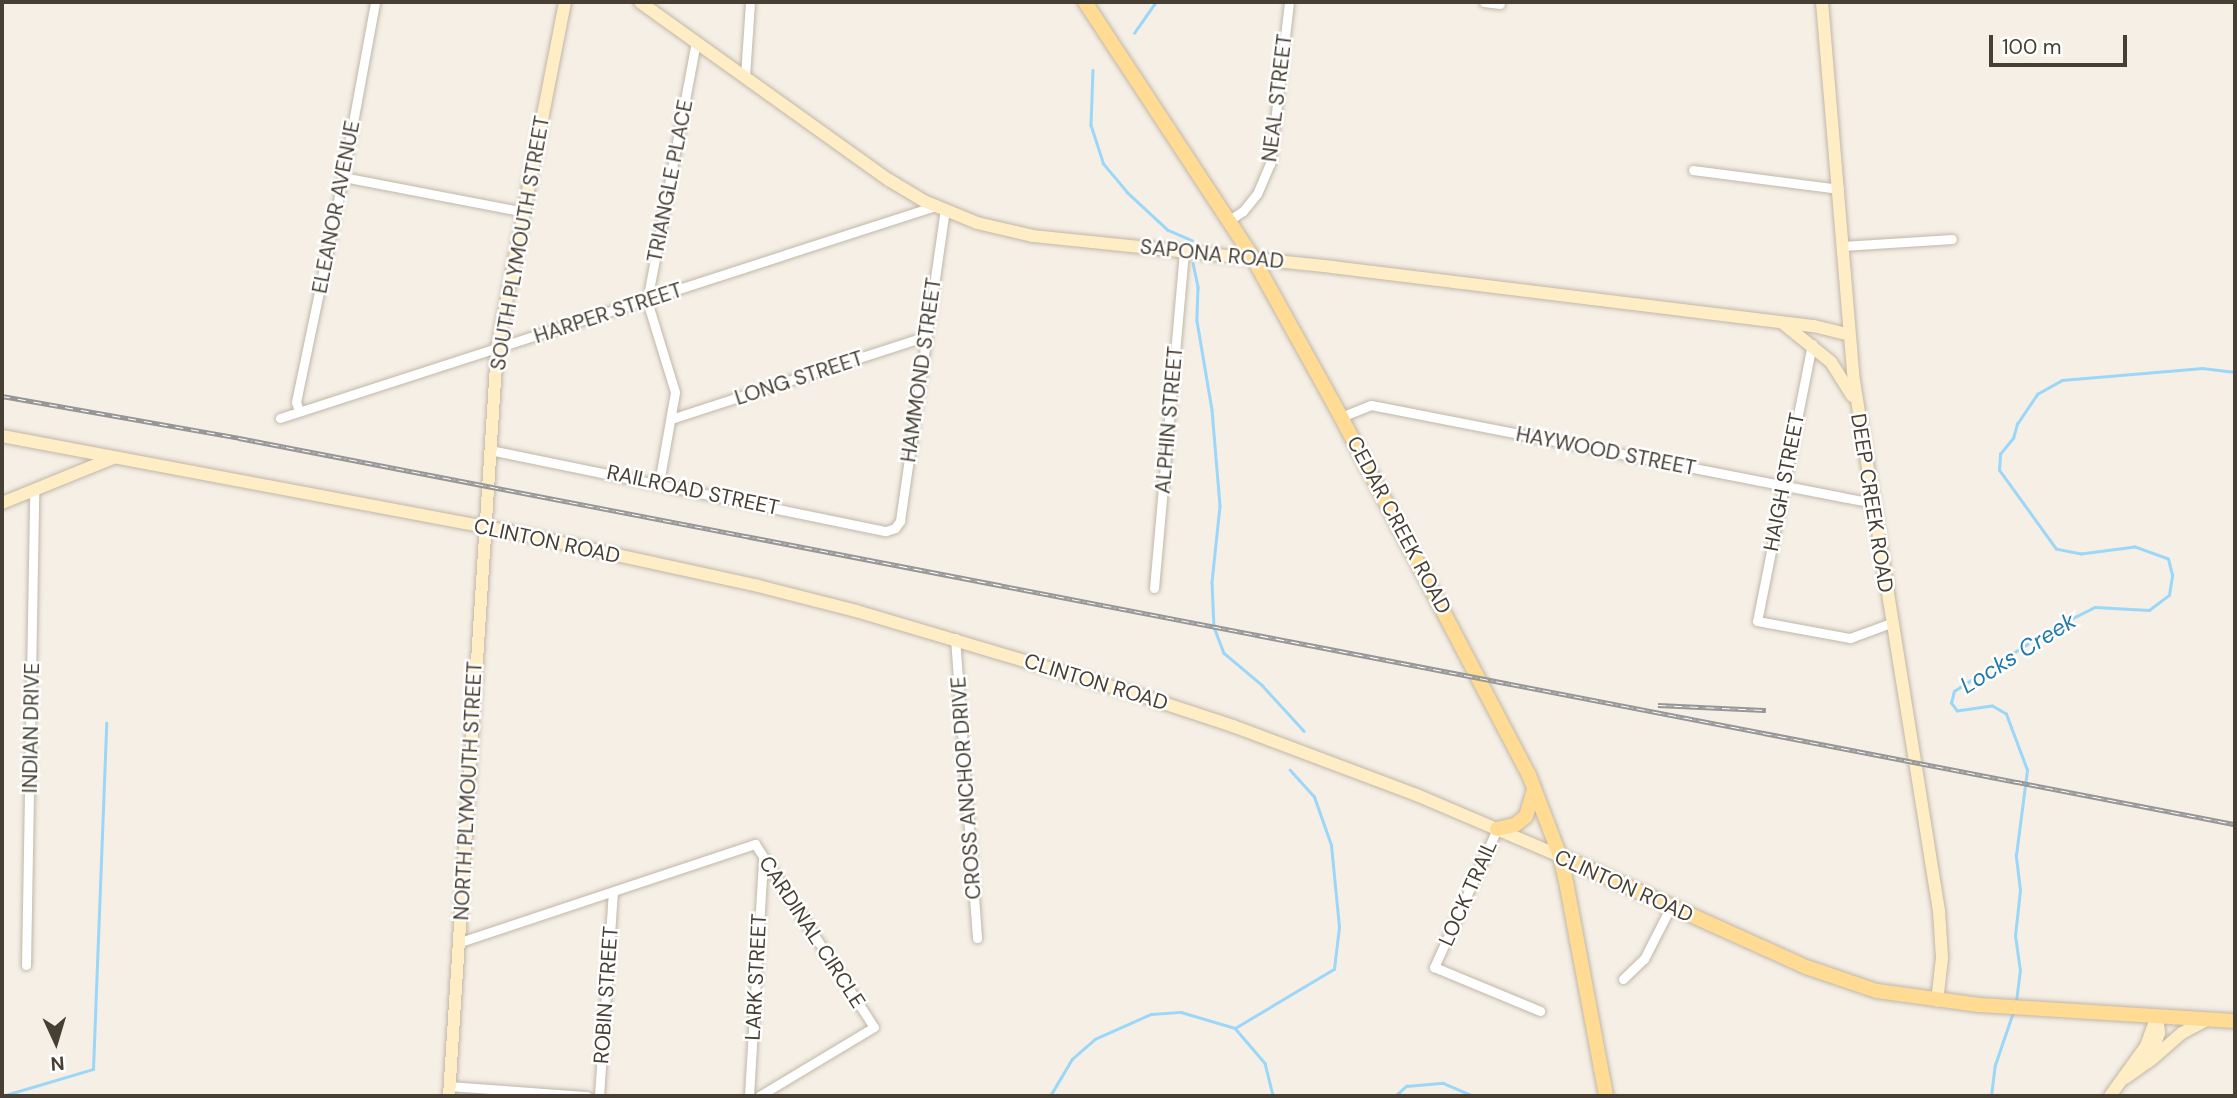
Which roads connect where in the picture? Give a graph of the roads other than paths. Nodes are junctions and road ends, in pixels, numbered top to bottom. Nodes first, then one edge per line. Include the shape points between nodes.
1 (375, 2) edge
2 (565, 2) edge
3 (640, 2) edge
4 (1085, 2) edge
5 (1289, 2) edge
6 (1485, 2) edge
7 (1822, 2) edge
8 (748, 3) edge
9 (1500, 4) dead end
10 (696, 42) junction
11 (745, 76) junction
12 (1693, 170) dead end
13 (343, 177) junction
14 (1839, 189) junction
15 (940, 208) junction
16 (524, 212) junction
17 (1228, 221) junction
18 (1952, 239) dead end
19 (1843, 246) junction
20 (1184, 251) junction
21 (1253, 258) junction
22 (647, 301) junction
23 (1780, 322) junction
24 (1849, 335) junction
25 (926, 336) junction
26 (1812, 344) junction
27 (497, 349) junction
28 (1858, 406) junction
29 (299, 411) junction
30 (1341, 417) junction
31 (280, 418) dead end
32 (671, 419) junction
33 (2, 436) edge
34 (490, 450) junction
35 (113, 457) junction
36 (659, 483) junction
37 (486, 486) joint
38 (1783, 487) junction
39 (34, 491) junction
40 (2, 503) edge
41 (1873, 503) junction
42 (484, 527) junction
43 (895, 528) joint
44 (1154, 588) dead end
45 (1891, 623) junction
46 (955, 638) junction
47 (1535, 787) junction
48 (1497, 829) junction
49 (1560, 856) junction
50 (763, 857) junction
51 (612, 893) junction
52 (1671, 906) junction
53 (977, 939) dead end
54 (460, 942) junction
55 (26, 965) dead end
56 (1623, 979) dead end
57 (1937, 1001) junction
58 (1540, 1011) dead end
59 (2157, 1016) junction
60 (2208, 1019) junction
61 (2235, 1021) edge
62 (2148, 1062) junction
63 (2125, 1078) junction
64 (450, 1091) edge
65 (587, 1096) edge
66 (599, 1096) edge
67 (749, 1096) edge
68 (759, 1096) edge
69 (1606, 1096) edge
70 (2110, 1096) edge

1 - 13 street, ELEANOR AVENUE
2 - 16 street, SOUTH PLYMOUTH STREET
3 - 10 street, SAPONA ROAD
4 - 17 main road, CEDAR CREEK ROAD
5 - 17 street, NEAL STREET via 1270,164 1257,194
6 - 9 street
7 - 14 street, DEEP CREEK ROAD
8 - 11 street
10 - 11 street, SAPONA ROAD
10 - 22 street, TRIANGLE PLACE
11 - 15 street, SAPONA ROAD via 889,180
12 - 14 street
13 - 16 street
13 - 29 street, ELEANOR AVENUE via 296,402
14 - 19 street, DEEP CREEK ROAD
15 - 20 street, SAPONA ROAD via 977,223 1033,236
15 - 22 street, HARPER STREET
15 - 25 street, HAMMOND STREET
16 - 27 street, SOUTH PLYMOUTH STREET
17 - 21 main road, CEDAR CREEK ROAD
18 - 19 street
19 - 24 street, DEEP CREEK ROAD
20 - 21 street, SAPONA ROAD
20 - 44 street, ALPHIN STREET
21 - 23 street, SAPONA ROAD
21 - 30 main road, CEDAR CREEK ROAD
22 - 27 street, HARPER STREET
22 - 32 street, TRIANGLE PLACE via 675,391
23 - 24 street, SAPONA ROAD
23 - 26 street
24 - 28 street, DEEP CREEK ROAD
25 - 32 street, LONG STREET
25 - 43 street, HAMMOND STREET via 900,521
26 - 28 street via 1831,362
26 - 38 street, HAIGH STREET
27 - 29 street, HARPER STREET
27 - 34 street, SOUTH PLYMOUTH STREET
28 - 41 street, DEEP CREEK ROAD
29 - 31 street, HARPER STREET
30 - 38 street, HAYWOOD STREET via 1371,405
30 - 47 main road, CEDAR CREEK ROAD
32 - 36 street, TRIANGLE PLACE
33 - 35 street, CLINTON ROAD
34 - 36 street, RAILROAD STREET
34 - 37 street, SOUTH PLYMOUTH STREET
35 - 39 street
35 - 42 street, CLINTON ROAD
36 - 43 street, RAILROAD STREET via 886,531
37 - 42 street, NORTH PLYMOUTH STREET
38 - 41 street, HAYWOOD STREET
38 - 45 street, HAIGH STREET via 1757,621 1850,638
39 - 40 street
39 - 55 street, INDIAN DRIVE
41 - 45 street, DEEP CREEK ROAD
42 - 46 street, CLINTON ROAD via 758,586
42 - 54 street, NORTH PLYMOUTH STREET
45 - 57 street, DEEP CREEK ROAD via 1939,911 1942,958
46 - 48 street, CLINTON ROAD via 1233,726
46 - 53 street, CROSS ANCHOR DRIVE
47 - 48 main road via 1526,816 1515,825
47 - 49 main road, CEDAR CREEK ROAD
48 - 49 street, CLINTON ROAD
48 - 58 street, LOCK TRAIL via 1434,967
49 - 52 main road, CLINTON ROAD
49 - 69 main road, CEDAR CREEK ROAD
50 - 51 street, CARDINAL CIRCLE via 755,844
50 - 67 street, LARK STREET
50 - 68 street, CARDINAL CIRCLE via 874,1027
51 - 54 street, CARDINAL CIRCLE
51 - 66 street, ROBIN STREET
52 - 56 street via 1644,959
52 - 57 main road, CLINTON ROAD via 1827,975 1877,991
54 - 64 street, NORTH PLYMOUTH STREET
57 - 59 main road, CLINTON ROAD
59 - 60 main road, CLINTON ROAD
59 - 62 street via 2160,1032
59 - 63 street via 2148,1042
60 - 61 main road, CLINTON ROAD
60 - 62 street via 2182,1033
62 - 63 street
63 - 70 street
64 - 65 street

